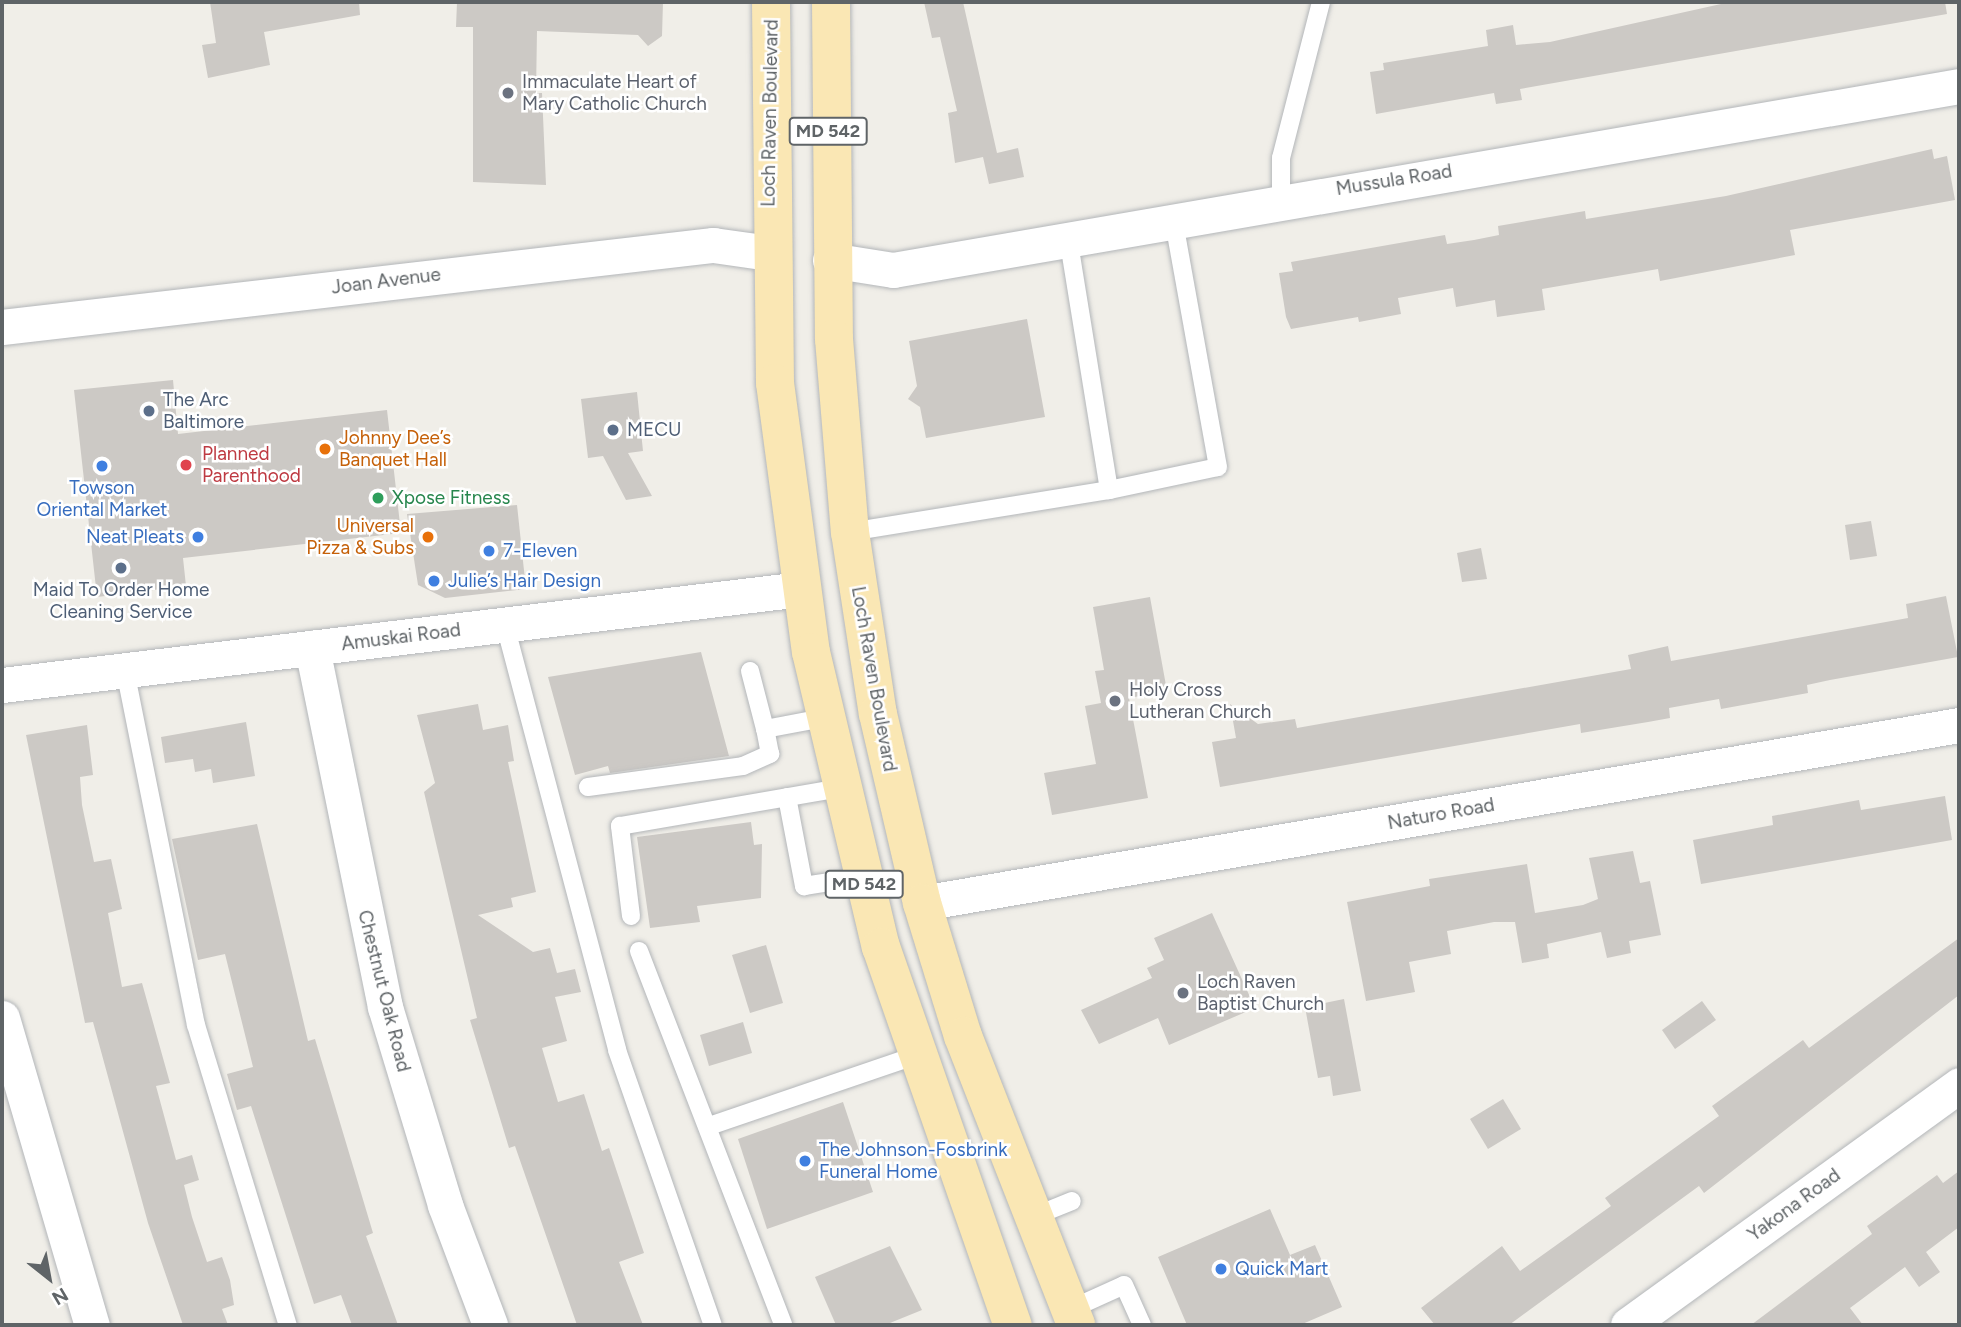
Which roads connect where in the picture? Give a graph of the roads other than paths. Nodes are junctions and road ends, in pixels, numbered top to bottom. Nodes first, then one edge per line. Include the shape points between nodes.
1 (771, 2) edge
2 (831, 2) edge
3 (1321, 2) edge
4 (1959, 86) edge
5 (1282, 198) junction
6 (1173, 217) junction
7 (1068, 237) junction
8 (770, 253) junction
9 (830, 260) junction
10 (2, 327) edge
11 (1109, 490) junction
12 (850, 532) junction
13 (800, 589) junction
14 (505, 625) junction
15 (312, 648) junction
16 (125, 670) junction
17 (750, 671) dead end
18 (2, 685) edge
19 (824, 718) junction
20 (1959, 725) edge
21 (765, 729) junction
22 (588, 787) dead end
23 (840, 788) junction
24 (787, 797) junction
25 (862, 877) junction
26 (922, 903) junction
27 (631, 916) dead end
28 (639, 951) dead end
29 (2, 1022) edge
30 (915, 1056) junction
31 (1959, 1084) edge
32 (709, 1126) junction
33 (1072, 1201) dead end
34 (1030, 1218) junction
35 (1073, 1318) edge
36 (92, 1325) edge
37 (288, 1325) edge
38 (491, 1325) edge
39 (713, 1325) edge
40 (783, 1325) edge
41 (1013, 1325) edge
42 (1142, 1325) edge
43 (1628, 1325) edge

1 - 8 main road, Loch Raven Boulevard / MD 542
2 - 9 main road, Loch Raven Boulevard / MD 542
3 - 5 lane via 1281,158
4 - 5 street, Mussula Road
5 - 6 street, Mussula Road
6 - 7 street, Mussula Road
6 - 11 lane via 1218,467
7 - 9 street, Mussula Road via 893,270
7 - 11 lane
8 - 9 main road
8 - 10 street, Joan Avenue via 713,245
8 - 13 main road, Loch Raven Boulevard / MD 542 via 775,383
9 - 12 main road, Loch Raven Boulevard / MD 542
11 - 12 lane
12 - 26 main road, Loch Raven Boulevard / MD 542 via 878,714
13 - 14 street, Amuskai Road
13 - 19 main road, Loch Raven Boulevard / MD 542
14 - 15 street, Amuskai Road
14 - 39 lane via 617,1050
15 - 16 street, Amuskai Road
15 - 38 street, Chestnut Oak Road via 385,1007 445,1205
16 - 18 street, Amuskai Road
16 - 37 lane via 196,1025
17 - 21 lane
19 - 21 lane
19 - 23 main road, Loch Raven Boulevard / MD 542
20 - 26 street, Naturo Road
21 - 22 lane via 770,754 743,766
23 - 24 lane
23 - 25 main road, Loch Raven Boulevard / MD 542
24 - 25 lane via 804,886
24 - 27 lane via 620,826
25 - 30 main road, Loch Raven Boulevard / MD 542
26 - 34 main road, Loch Raven Boulevard / MD 542
28 - 32 lane
29 - 36 street
30 - 32 lane
30 - 41 main road, Loch Raven Boulevard / MD 542
31 - 43 street, Yakona Road
32 - 40 lane
33 - 34 lane
34 - 35 main road, Loch Raven Boulevard / MD 542
35 - 42 lane via 1124,1285

